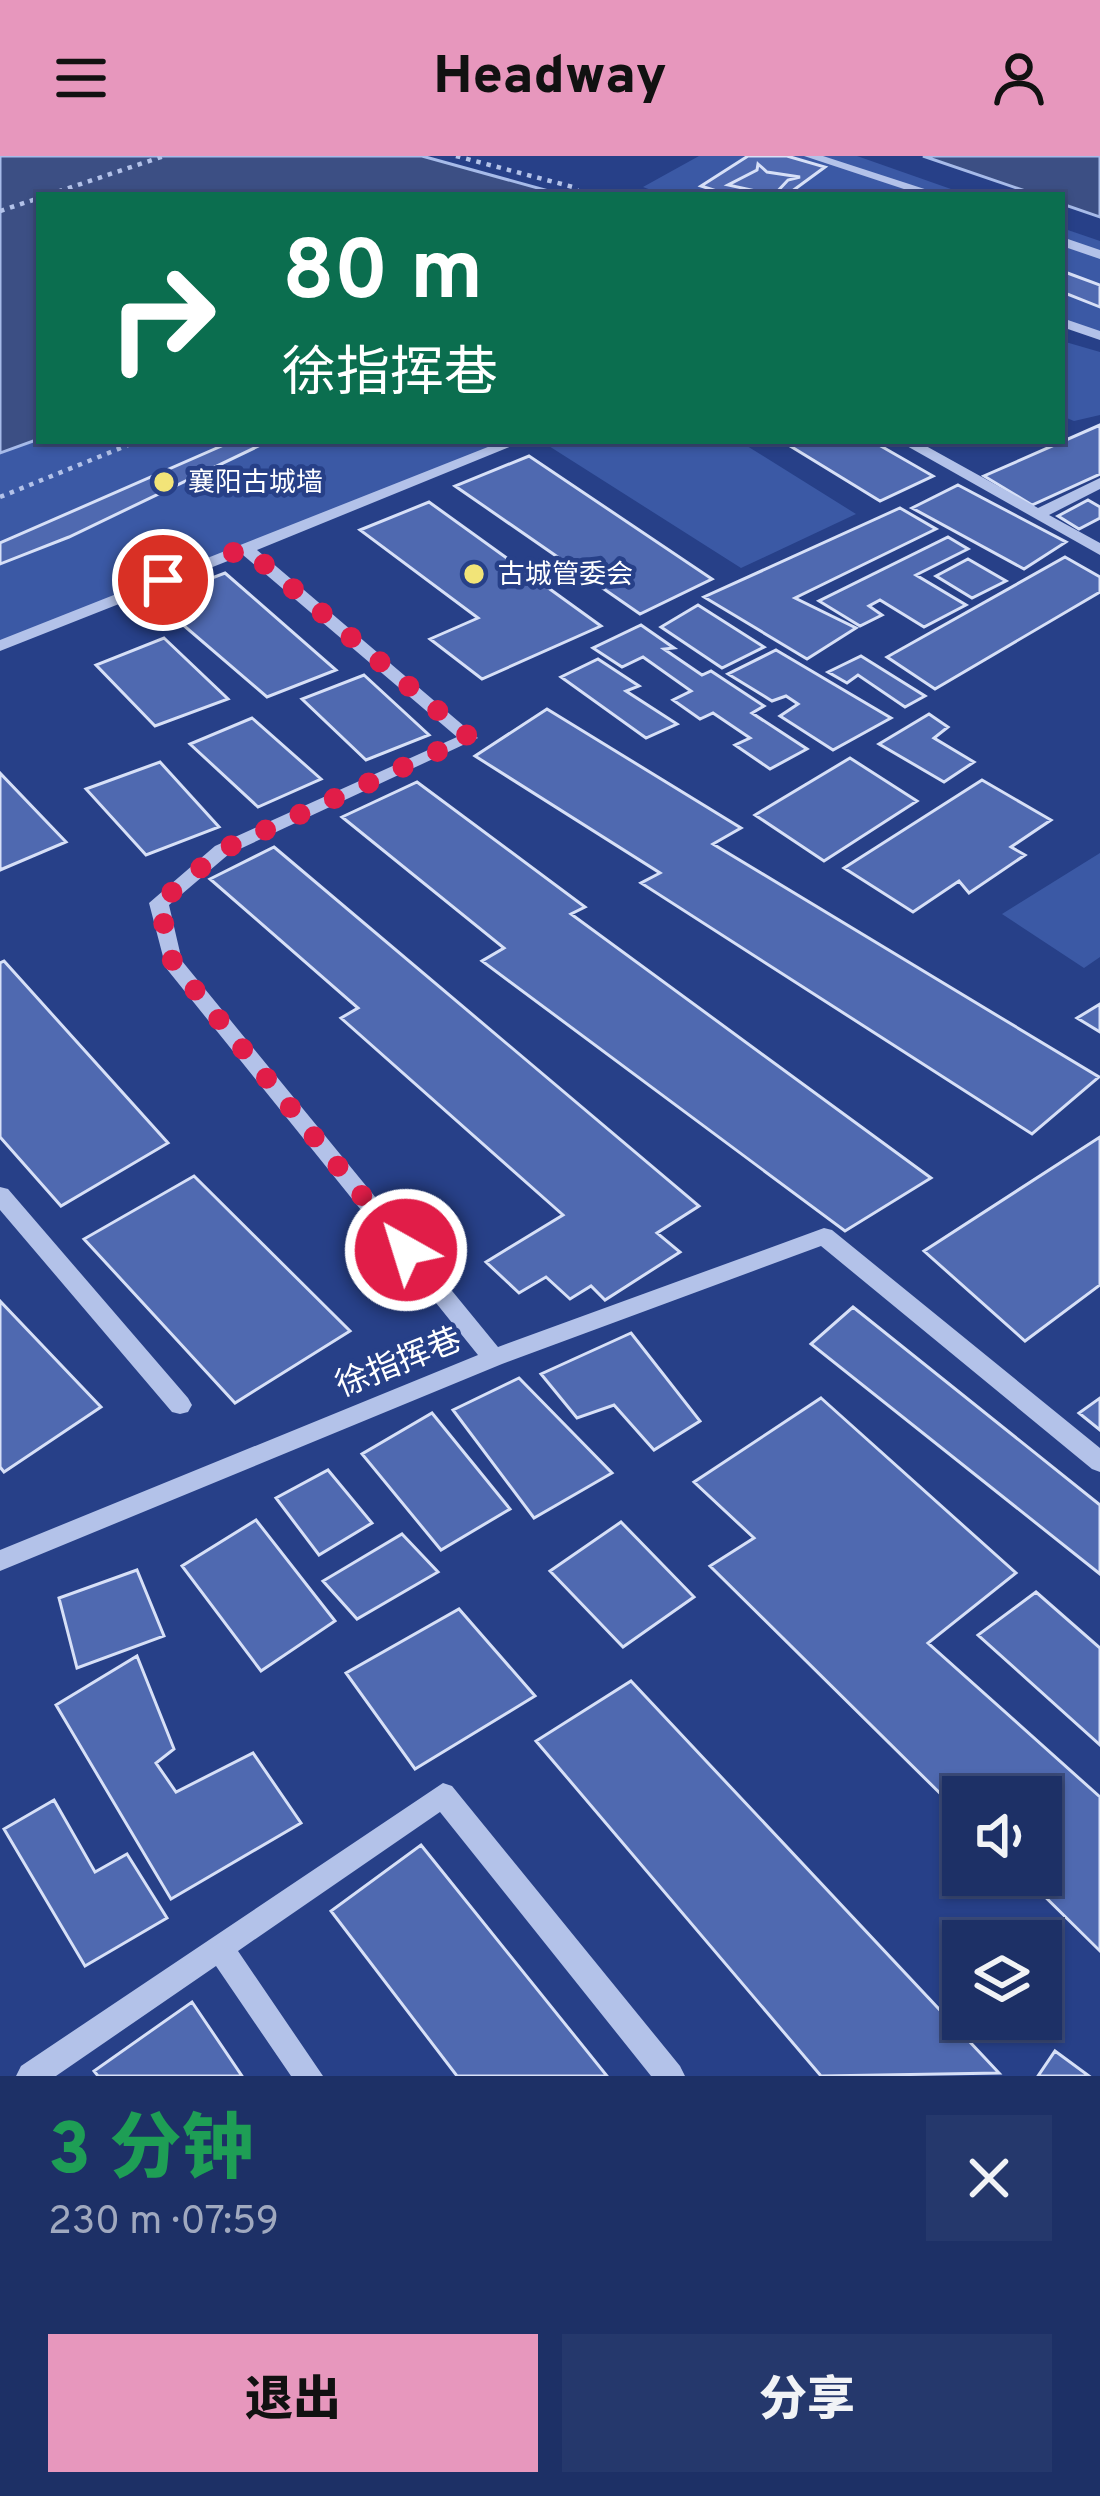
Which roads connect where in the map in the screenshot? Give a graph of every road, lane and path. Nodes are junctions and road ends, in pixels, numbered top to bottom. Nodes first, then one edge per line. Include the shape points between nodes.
1 (164, 156) edge
2 (456, 156) edge
3 (810, 156) edge
4 (57, 192) edge
5 (579, 192) edge
6 (926, 192) edge
7 (36, 199) edge
8 (0, 211) edge
9 (1065, 242) edge
10 (1100, 255) edge
11 (1065, 323) edge
12 (1100, 336) edge
13 (130, 444) edge
14 (508, 444) edge
15 (911, 444) edge
16 (1100, 483) edge
17 (0, 496) edge
18 (1037, 515) junction
19 (245, 548) junction
20 (1100, 550) edge
21 (0, 646) edge
22 (0, 1195) edge
23 (494, 1358) junction
24 (180, 1405) dead end
25 (1100, 1462) edge
26 (0, 1561) edge
27 (219, 1948) junction
28 (31, 2076) edge
29 (308, 2076) edge
30 (670, 2076) edge

1 - 4 path
2 - 5 path
3 - 6 street
7 - 8 path
9 - 10 street
11 - 12 street
13 - 17 path
14 - 19 street
15 - 18 street
16 - 18 street
18 - 20 street
19 - 21 street
19 - 23 street, 徐指挥巷 via 469,737 222,850 159,903 173,963
22 - 24 street
23 - 25 street via 824,1235
23 - 26 street, 徐指挥巷
27 - 28 street
27 - 29 street
27 - 30 street via 443,1795

